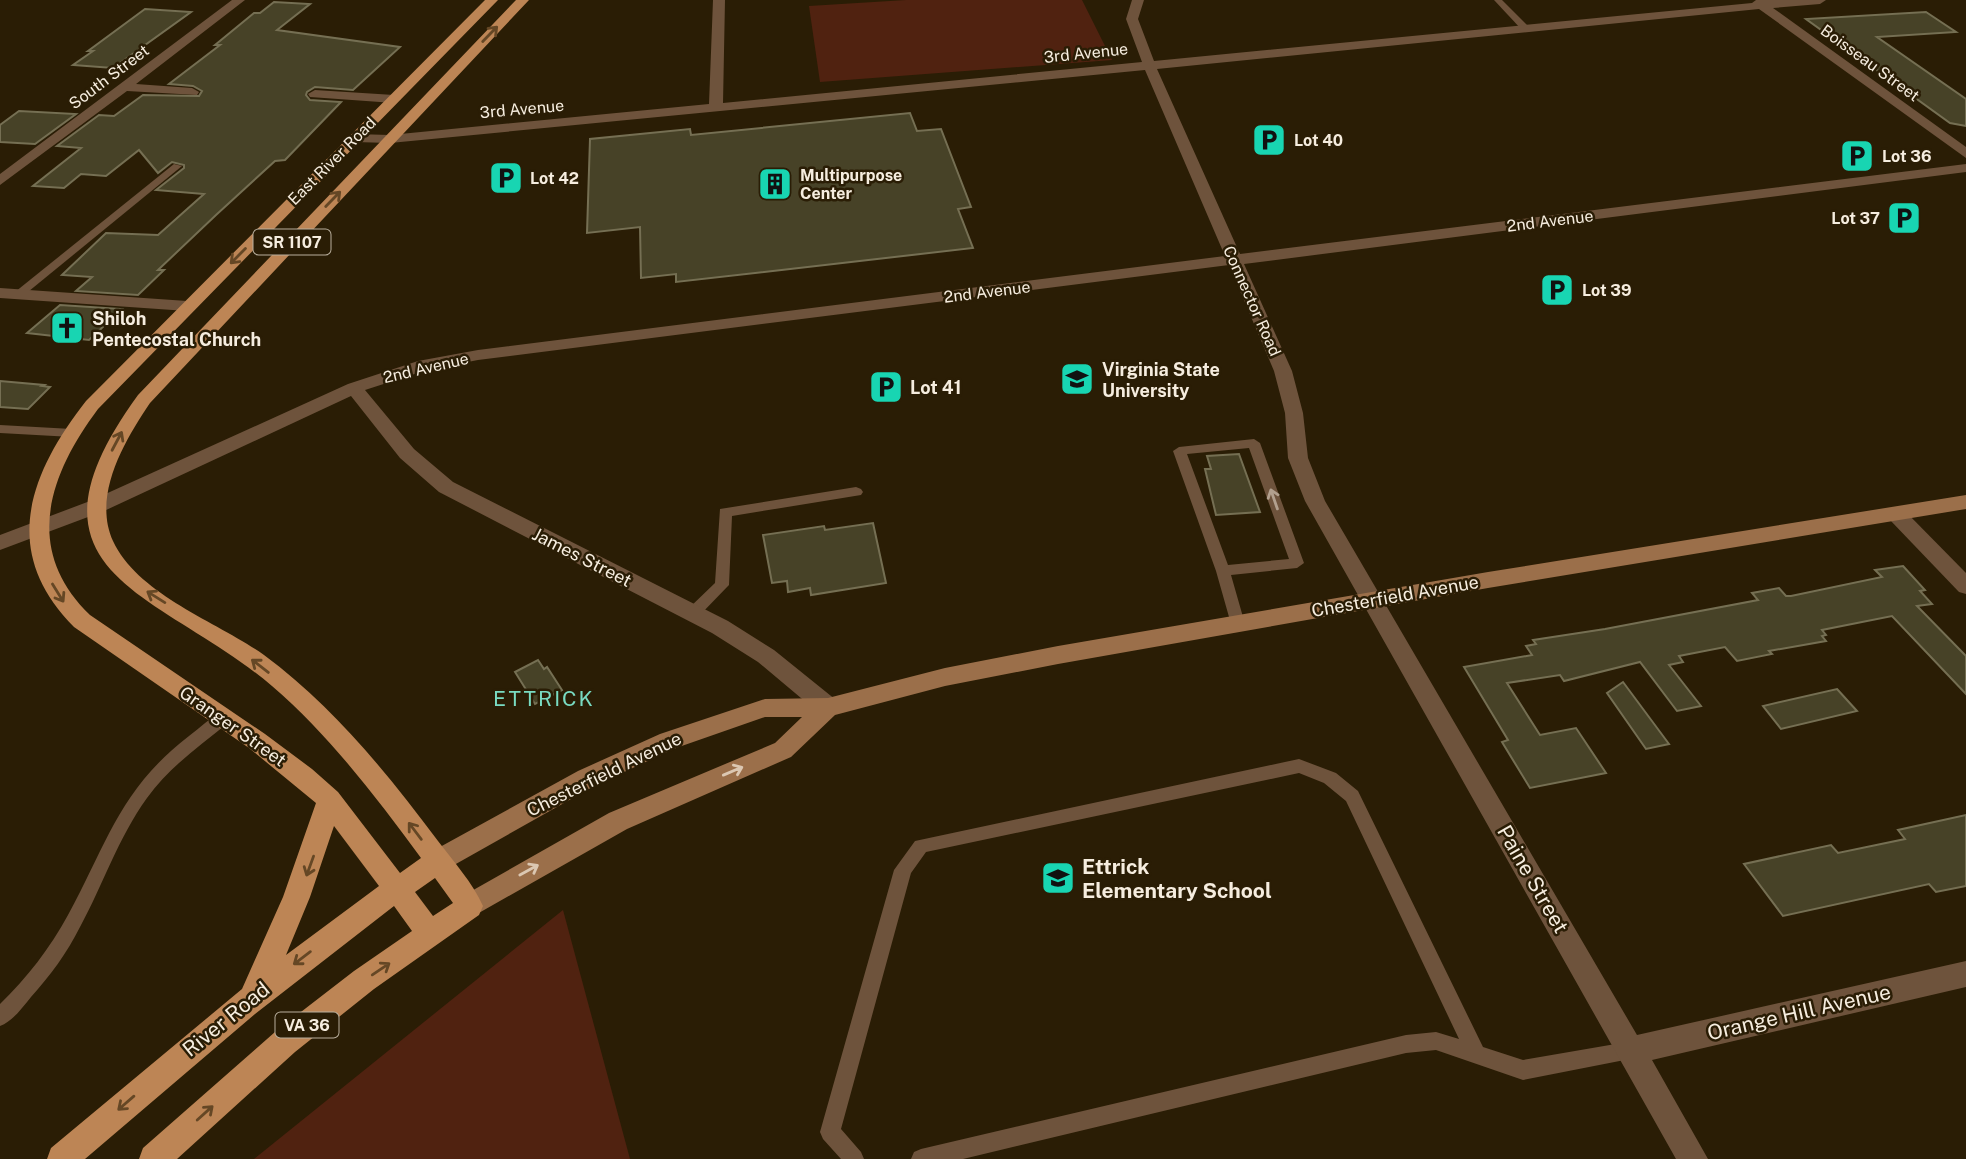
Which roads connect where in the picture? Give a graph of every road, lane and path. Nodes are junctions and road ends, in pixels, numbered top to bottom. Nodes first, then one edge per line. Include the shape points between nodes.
1 (239, 0) edge
2 (492, 0) edge
3 (523, 0) edge
4 (719, 0) edge
5 (1138, 0) edge
6 (1498, 0) edge
7 (1820, 0) edge
8 (1758, 3) edge
9 (1525, 28) junction
10 (1149, 65) junction
11 (124, 87) junction
12 (192, 92) dead end
13 (315, 94) dead end
14 (394, 100) junction
15 (716, 108) junction
16 (355, 138) junction
17 (390, 139) junction
18 (1966, 154) edge
19 (177, 166) dead end
20 (1966, 168) edge
21 (0, 181) edge
22 (1234, 261) junction
23 (0, 293) edge
24 (19, 294) junction
25 (187, 306) junction
26 (354, 388) junction
27 (0, 429) edge
28 (72, 433) junction
29 (856, 492) dead end
30 (1966, 502) edge
31 (97, 506) junction
32 (1897, 515) junction
33 (39, 528) junction
34 (0, 543) edge
35 (1223, 571) junction
36 (1966, 586) edge
37 (1371, 601) junction
38 (693, 613) junction
39 (1238, 624) junction
40 (828, 707) junction
41 (224, 718) junction
42 (329, 800) junction
43 (438, 861) junction
44 (396, 889) junction
45 (470, 906) junction
46 (431, 934) junction
47 (1966, 974) edge
48 (253, 996) junction
49 (0, 1017) edge
50 (1633, 1050) junction
51 (1476, 1054) junction
52 (62, 1159) edge
53 (154, 1159) edge
54 (854, 1159) edge
55 (921, 1159) edge
56 (1693, 1159) edge

1 - 11 street, South Street
2 - 14 main road, East River Road / SR 1107
17 -> 3 main road, East River Road / SR 1107
4 - 15 street
5 - 10 street, Connector Road via 1132,19
6 - 9 lane
7 - 8 street, 3rd Avenue
8 - 9 street, 3rd Avenue
8 - 18 street, Boisseau Street
9 - 10 street, 3rd Avenue
10 - 15 street, 3rd Avenue
10 - 22 street, Connector Road
11 - 12 street
11 - 21 street, South Street
13 - 14 street
14 - 16 main road, East River Road / SR 1107
15 - 17 street, 3rd Avenue
16 - 17 street, 3rd Avenue
16 -> 25 main road, East River Road / SR 1107
31 -> 17 main road, East River Road / SR 1107 via 111,452 144,400
19 - 24 lane
20 - 22 street, 2nd Avenue
22 - 26 street, 2nd Avenue via 478,355 398,372
22 - 37 street, Connector Road via 1290,392 1305,478
23 - 24 street
24 - 25 street
25 - 28 main road, East River Road / SR 1107 via 110,385
26 - 31 street, 2nd Avenue
26 - 38 street, James Street via 424,473
27 - 28 lane
28 - 33 main road, East River Road / SR 1107 via 49,477
29 - 38 lane via 725,512 722,585
30 - 32 main road, Chesterfield Avenue / VA 36
31 - 33 street, 2nd Avenue
43 -> 31 main road, SR 1107 via 363,766 303,701 240,650 141,587 117,565 102,539
32 - 36 street
32 - 37 main road, Chesterfield Avenue / VA 36
33 - 34 street
33 -> 41 main road, Granger Street / SR 1107 via 47,573 59,597 82,621
35 -> 35 lane via 1297,563 1254,443 1179,451
35 - 39 lane
37 - 39 main road, Chesterfield Avenue / VA 36
37 - 50 street, Paine Street
38 - 40 street, James Street via 766,656
39 - 40 main road, Chesterfield Avenue / VA 36 via 946,677
40 - 43 main road, Chesterfield Avenue / VA 36 via 765,708 668,741 587,778
45 -> 40 main road, Chesterfield Avenue / VA 36 via 618,821 783,750
41 - 42 main road, Granger Street / SR 1107
41 - 49 lane via 176,755 141,792 49,962
42 - 44 main road, Granger Street / SR 1107
42 -> 48 main road via 311,864
43 - 44 main road, Chesterfield Avenue / VA 36
43 - 45 main road, SR 1107
44 - 46 main road, Granger Street
44 -> 48 main road, River Road / VA 36
45 - 46 main road, VA 36
53 -> 46 main road, VA 36 via 285,1042
47 - 50 street, Orange Hill Avenue
48 -> 52 main road, River Road / VA 36
50 - 51 lane via 1522,1070
50 - 56 street, Paine Street
51 - 54 lane via 1352,796 1330,778 1299,766 921,846 903,870 830,1132
51 - 55 lane via 1436,1041 1406,1044

